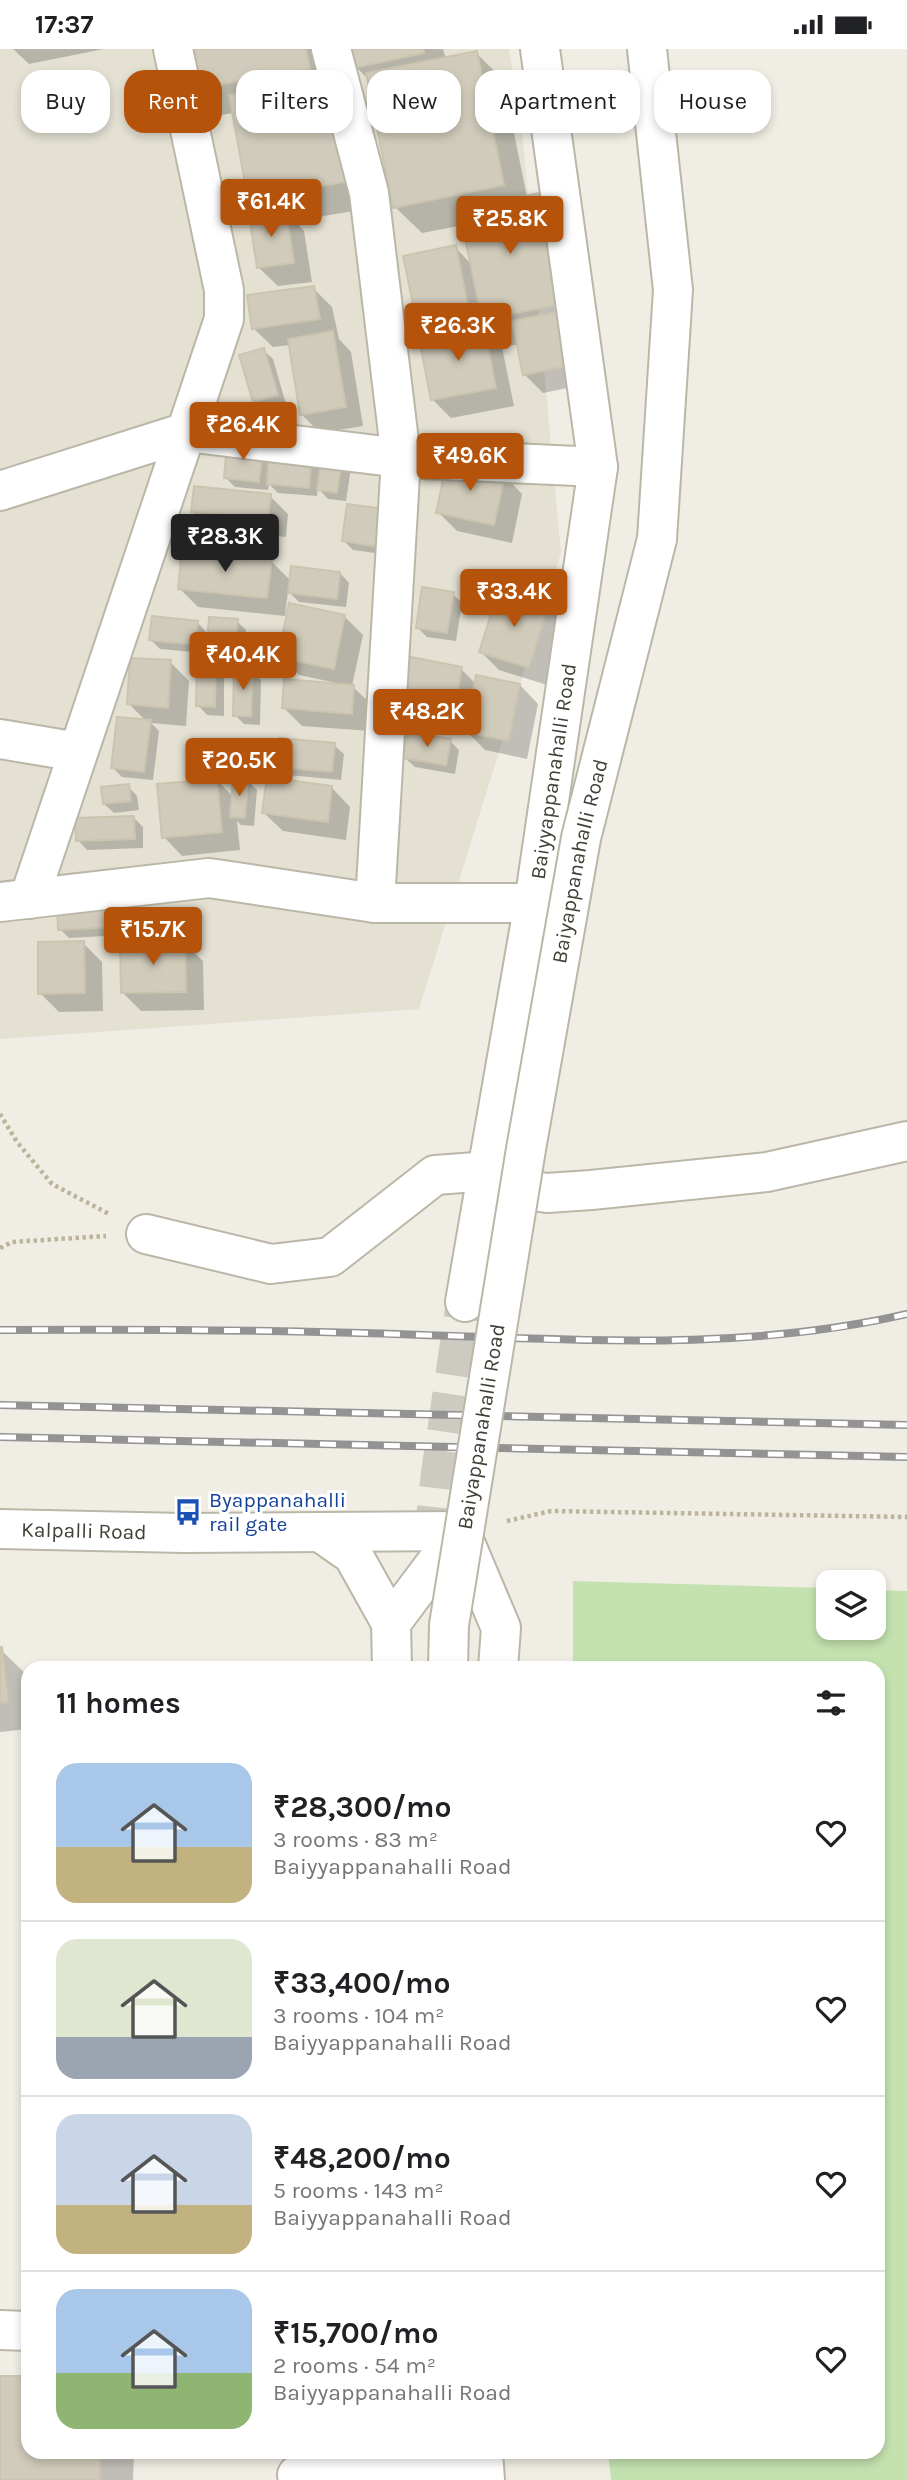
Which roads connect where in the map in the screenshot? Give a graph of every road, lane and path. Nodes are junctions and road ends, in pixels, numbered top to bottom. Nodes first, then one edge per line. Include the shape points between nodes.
1 (173, 49) edge
2 (331, 49) edge
3 (540, 49) edge
4 (647, 49) edge
5 (186, 432) junction
6 (401, 459) junction
7 (598, 467) junction
8 (0, 491) edge
9 (0, 739) edge
10 (78, 752) junction
11 (14, 901) edge
12 (375, 903) junction
13 (534, 903) junction
14 (0, 1114) edge
15 (907, 1141) edge
16 (483, 1174) junction
17 (145, 1234) junction
18 (0, 1248) edge
19 (465, 1302) tunnel mouth
20 (907, 1517) edge
21 (0, 1529) edge
22 (320, 1532) junction
23 (440, 1549) junction
24 (391, 1623) junction
25 (392, 1661) edge
26 (448, 1661) edge
27 (498, 1661) edge
28 (0, 2330) edge
29 (21, 2330) edge
30 (484, 2459) edge
31 (431, 2466) edge
32 (297, 2469) edge
33 (485, 2480) edge

1 - 5 street via 224,290 224,319
2 - 6 street via 369,193
3 - 7 street, Baiyyappanahalli Road
4 - 26 street, Baiyappanahalli Road, bridge via 673,290 657,539 581,838 526,1149 452,1611
5 - 6 street
5 - 8 street
5 - 10 street
6 - 7 street
6 - 12 street
7 - 13 street, Baiyyappanahalli Road
9 - 10 street
10 - 11 street
11 - 12 street via 209,878
12 - 13 street
13 - 16 street, Baiyyappanahalli Road
14 - 17 path via 52,1184
15 - 16 street via 767,1172 591,1191 527,1190
16 - 17 street via 435,1175 330,1257 271,1264
16 - 19 street, Baiyyappanahalli Road
17 - 18 path via 12,1242
20 - 23 path via 551,1511
21 - 22 street, Kalpalli Road
22 - 23 street, Kalpalli Road
22 - 24 street via 353,1555
23 - 24 street
23 - 27 street via 500,1628
24 - 25 street
28 - 29 street
30 - 33 street
31 - 32 street

